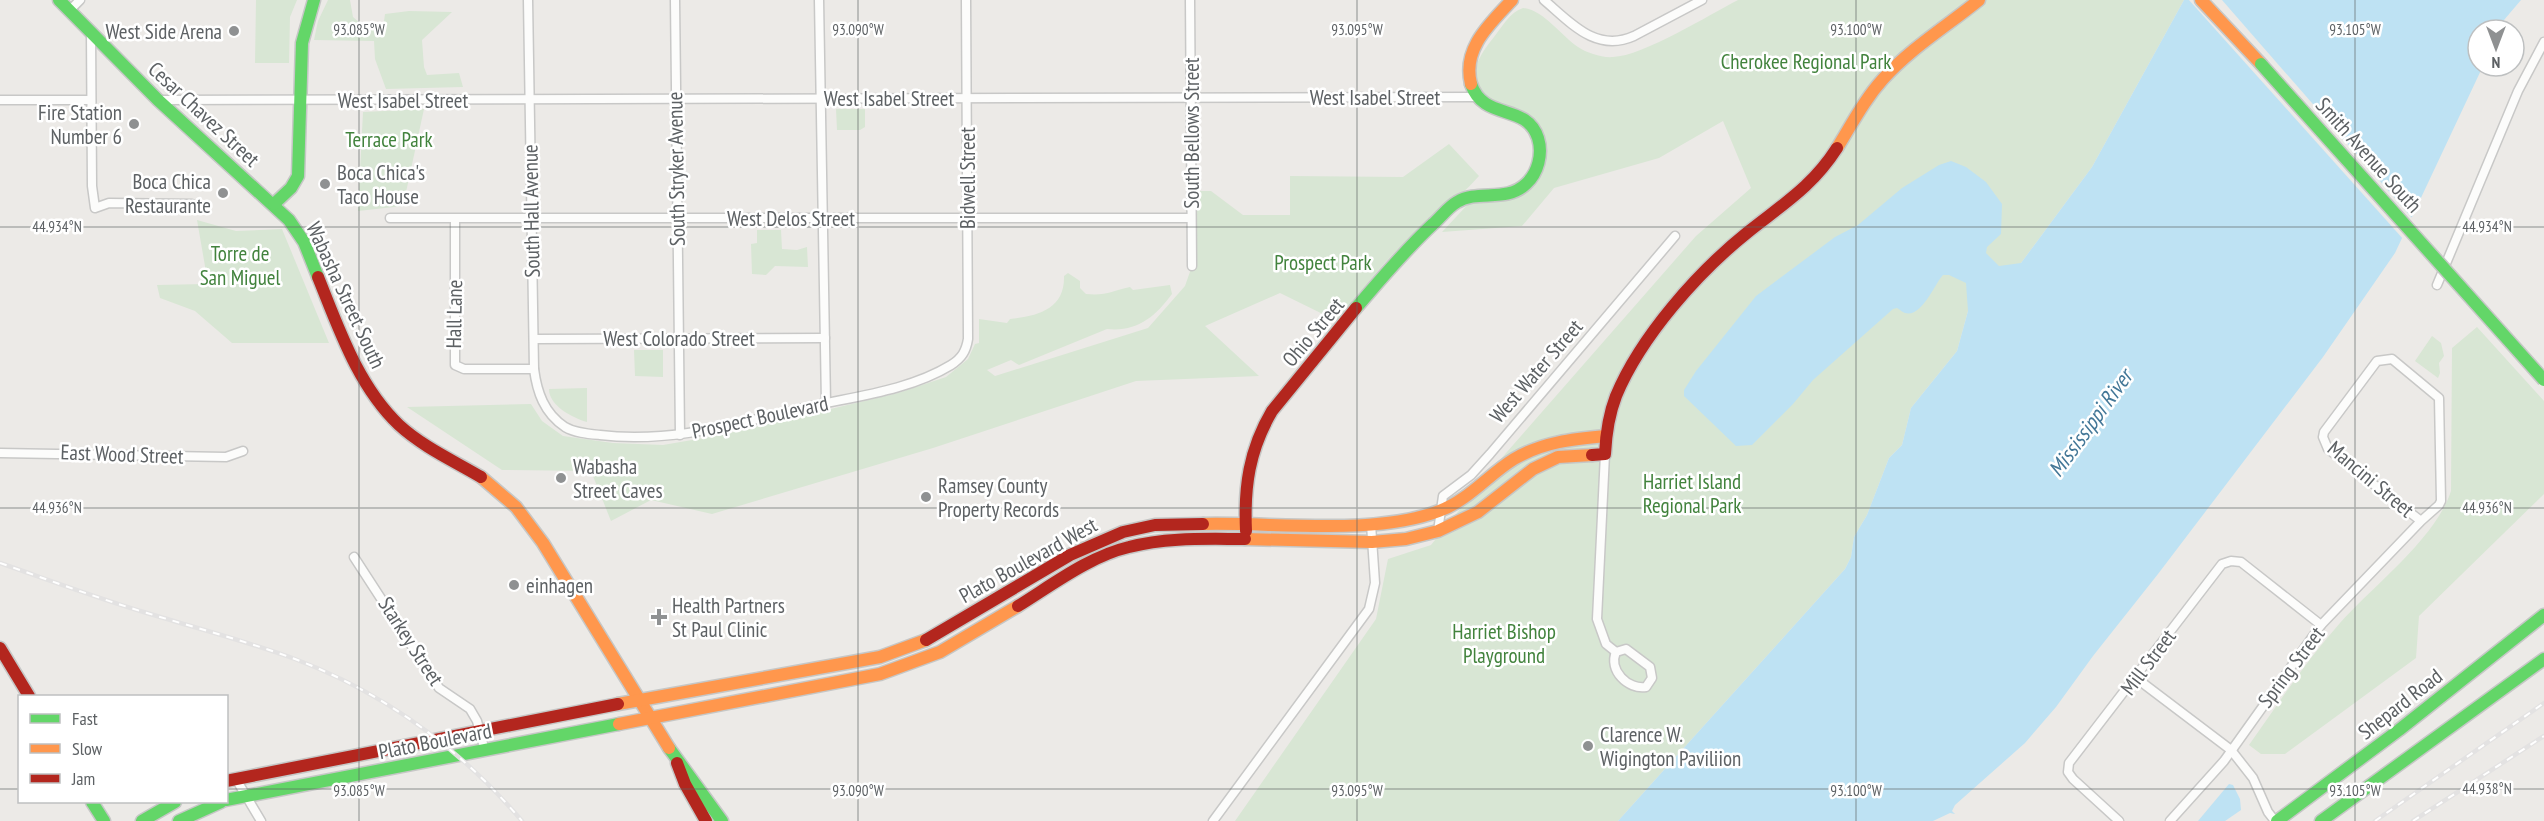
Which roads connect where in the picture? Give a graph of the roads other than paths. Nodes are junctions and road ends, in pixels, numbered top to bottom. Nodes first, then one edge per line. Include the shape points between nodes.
1 (59, 0) edge
2 (80, 0) edge
3 (314, 0) edge
4 (528, 0) edge
5 (675, 0) edge
6 (819, 0) edge
7 (966, 0) edge
8 (1190, 0) edge
9 (1512, 0) edge
10 (1544, 0) edge
11 (1702, 0) edge
12 (1979, 0) edge
13 (2201, 0) edge
14 (2208, 0) edge
15 (70, 10) junction
16 (91, 33) junction
17 (2544, 42) edge
18 (2261, 64) junction
19 (1477, 97) junction
20 (967, 98) junction
21 (1191, 98) junction
22 (528, 99) junction
23 (675, 99) junction
24 (821, 99) junction
25 (0, 100) edge
26 (91, 100) junction
27 (158, 100) junction
28 (301, 100) junction
29 (192, 204) dead end
30 (274, 204) junction
31 (968, 217) junction
32 (390, 218) dead end
33 (531, 218) junction
34 (677, 218) junction
35 (823, 218) junction
36 (1191, 218) junction
37 (455, 219) junction
38 (1675, 236) dead end
39 (1192, 266) dead end
40 (2437, 285) dead end
41 (678, 337) junction
42 (825, 338) junction
43 (534, 339) junction
44 (963, 356) joint
45 (534, 369) junction
46 (2544, 380) edge
47 (826, 403) junction
48 (554, 417) joint
49 (680, 435) junction
50 (1606, 436) junction
51 (2323, 437) joint
52 (243, 451) dead end
53 (0, 453) edge
54 (1605, 454) junction
55 (1439, 511) junction
56 (2421, 521) junction
57 (1245, 523) junction
58 (1371, 524) junction
59 (1438, 531) junction
60 (1246, 538) junction
61 (1372, 542) junction
62 (354, 557) dead end
63 (2544, 615) edge
64 (2321, 625) junction
65 (0, 648) edge
66 (1616, 652) junction
67 (2544, 659) edge
68 (2136, 678) junction
69 (28, 695) edge
70 (639, 701) junction
71 (650, 720) junction
72 (480, 731) junction
73 (2231, 750) junction
74 (485, 751) junction
75 (675, 757) junction
76 (231, 780) edge
77 (246, 795) junction
78 (228, 800) edge
79 (93, 803) edge
80 (172, 803) edge
81 (218, 803) edge
82 (104, 821) edge
83 (142, 821) edge
84 (179, 821) edge
85 (261, 821) edge
86 (706, 821) edge
87 (722, 821) edge
88 (1213, 821) edge
89 (2119, 821) edge
90 (2170, 821) edge
91 (2276, 821) edge
92 (2321, 821) edge

1 - 15 main road, Cesar Chavez Street
2 - 15 street
3 - 28 main road via 303,42
4 - 22 street, South Hall Avenue
5 - 23 street, South Stryker Avenue
6 - 24 street
7 - 20 street, Bidwell Street
8 - 21 street, South Bellows Street
9 - 19 main road via 1469,56 1469,82
10 - 11 street via 1582,33 1608,42 1634,36
12 - 50 main road via 1900,60 1872,93 1817,176 1711,266 1647,344 1616,396
13 - 18 main road, Smith Avenue South
14 - 18 main road, Smith Avenue South
15 - 16 main road, Cesar Chavez Street
16 - 26 street
16 - 27 main road, Cesar Chavez Street
17 - 40 street via 2518,91
18 - 46 main road, Smith Avenue South, bridge
19 - 21 street, West Isabel Street
19 - 57 main road, Ohio Street via 1486,106 1521,116 1533,129 1540,146 1535,173 1516,192 1457,202 1402,253 1262,426 1246,473
20 - 21 street, West Isabel Street
20 - 24 street, West Isabel Street
20 - 31 street, Bidwell Street
21 - 36 street, South Bellows Street
22 - 23 street, West Isabel Street
22 - 28 street, West Isabel Street
22 - 33 street, South Hall Avenue
23 - 24 street, West Isabel Street
23 - 34 street, South Stryker Avenue
24 - 35 street
25 - 26 street
26 - 29 street via 95,208 109,203
27 - 28 street, West Isabel Street
27 - 30 main road, Cesar Chavez Street
28 - 30 main road via 298,176
30 - 70 main road, Wabasha Street South via 301,235 345,342 374,397 416,439 482,478 516,507 543,543
31 - 35 street, West Delos Street
31 - 36 street, West Delos Street
31 - 44 street, Bidwell Street via 968,339
32 - 37 street, West Delos Street
33 - 34 street, West Delos Street
33 - 37 street, West Delos Street
33 - 43 street, South Hall Avenue
34 - 35 street, West Delos Street
34 - 41 street, South Stryker Avenue
35 - 42 street
36 - 39 street, South Bellows Street
37 - 45 street, Hall Lane via 455,365 464,369
38 - 55 street, West Water Street via 1471,475 1443,496
41 - 42 street, West Colorado Street
41 - 43 street, West Colorado Street
41 - 49 street, South Stryker Avenue
42 - 47 street
43 - 45 street, South Hall Avenue
44 - 47 street, Prospect Boulevard via 920,380
45 - 48 street, South Hall Avenue via 543,404
47 - 49 street, Prospect Boulevard
48 - 49 street, Prospect Boulevard via 567,428 592,434 634,438
50 - 54 main road
50 - 55 main road, Plato Boulevard West via 1542,446 1513,460 1466,498
51 - 56 street, Mancini Street via 2328,449
51 - 56 street, Spring Street via 2377,361 2392,359 2439,398 2441,501
52 - 53 street, East Wood Street via 226,457
54 - 59 main road, Plato Boulevard West via 1558,457 1533,469 1478,512
54 - 66 street via 1597,619 1606,644
55 - 58 main road, Plato Boulevard West
55 - 59 street
56 - 64 street, Spring Street
57 - 58 main road, Plato Boulevard West
57 - 60 main road, Ohio Street
57 - 70 main road, Plato Boulevard West via 1155,525 1105,538 930,638 896,653
58 - 61 street
59 - 61 main road, Plato Boulevard West
60 - 61 main road, Plato Boulevard West
60 - 71 main road, Plato Boulevard West via 1173,539 1127,547 1092,562 940,652 898,669
61 - 88 street via 1375,583 1369,609
62 - 72 street, Starkey Street via 439,688 466,705
63 - 91 main road, Shepard Road
64 - 68 street, Mill Street via 2241,562 2231,561 2222,564
64 - 73 street, Spring Street
65 - 69 main road
66 - 66 street via 1613,662 1617,674 1639,688 1650,684 1650,667 1630,651
67 - 92 main road
68 - 73 street
68 - 89 street, Mill Street via 2068,767 2073,779
70 - 71 main road, Wabasha Street South
70 - 72 main road, Plato Boulevard
71 - 74 main road, Plato Boulevard
71 - 75 main road, Wabasha Street South
72 - 74 street, Starkey Street
72 - 76 main road, Plato Boulevard
73 - 90 street, Spring Street
73 - 91 street via 2253,778
74 - 77 main road, Plato Boulevard
75 - 86 main road, Wabasha Street South
75 - 87 main road, Wabasha Street South via 695,779
76 - 77 street
77 - 78 main road, Plato Boulevard
77 - 85 street
79 - 82 main road
80 - 83 main road
81 - 84 main road

